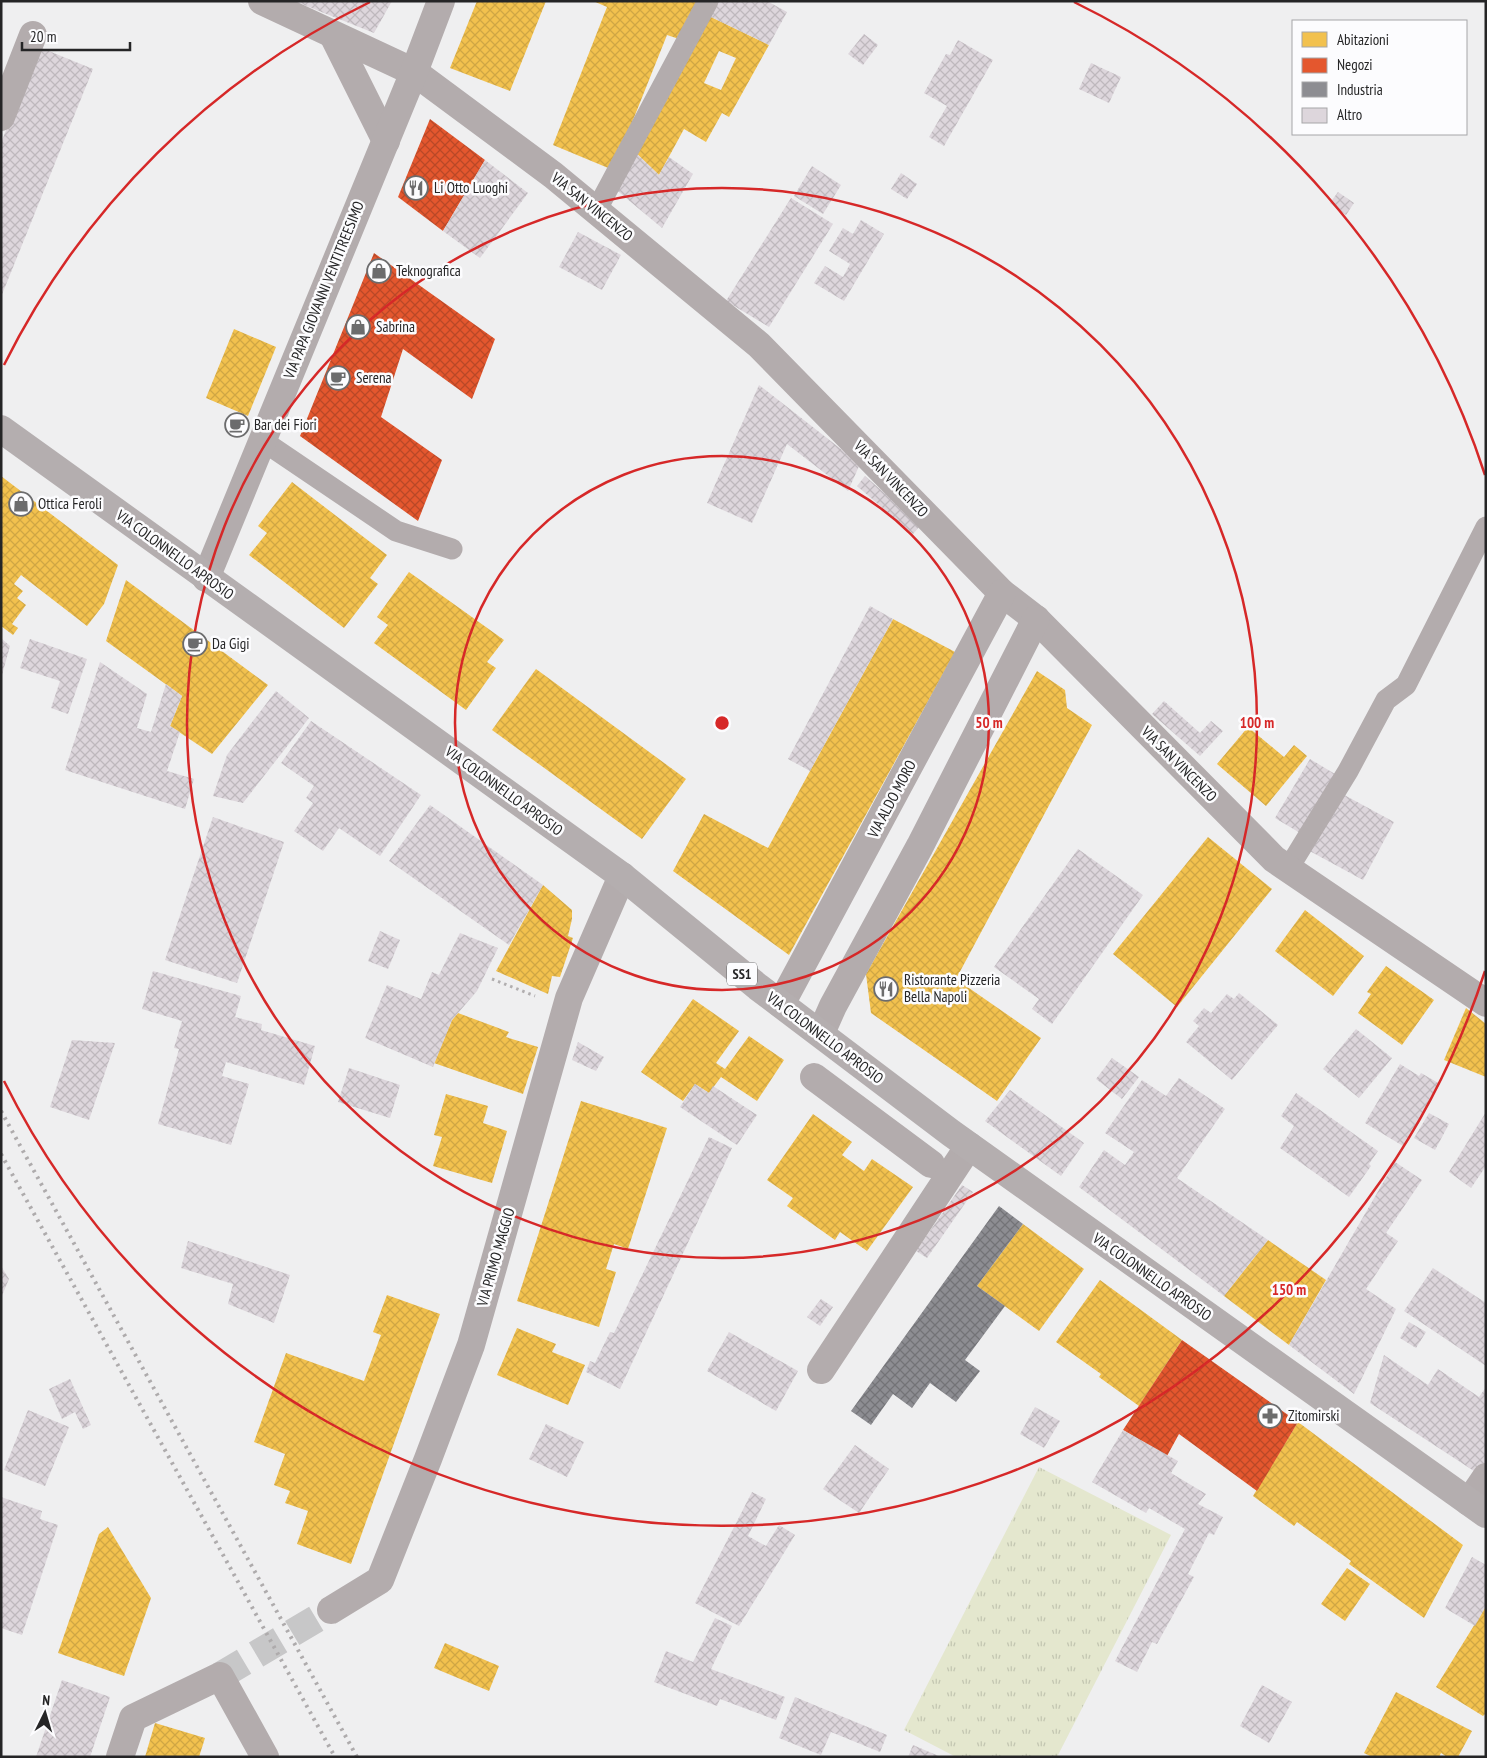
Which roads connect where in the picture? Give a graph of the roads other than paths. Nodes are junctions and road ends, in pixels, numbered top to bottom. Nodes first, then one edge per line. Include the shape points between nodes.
1 (262, 1) edge
2 (441, 1) edge
3 (708, 1) edge
4 (33, 35) dead end
5 (334, 35) junction
6 (414, 72) junction
7 (1, 117) edge
8 (386, 141) junction
9 (596, 210) junction
10 (1, 429) edge
11 (262, 441) junction
12 (1486, 527) edge
13 (452, 549) dead end
14 (206, 578) junction
15 (1002, 593) junction
16 (1036, 620) junction
17 (1288, 869) junction
18 (622, 876) junction
19 (1486, 1003) edge
20 (781, 1004) junction
21 (821, 1033) junction
22 (814, 1077) dead end
23 (969, 1146) junction
24 (931, 1164) dead end
25 (821, 1370) dead end
26 (1486, 1477) edge
27 (1477, 1508) edge
28 (331, 1610) tunnel mouth
29 (120, 1757) edge
30 (266, 1757) edge

1 - 5 street, VIA SAN VINCENZO
2 - 6 street, VIA PAPA GIOVANNI VENTITREESIMO
3 - 9 lane
4 - 7 street
5 - 6 street, VIA SAN VINCENZO
5 - 8 street
6 - 8 street, VIA PAPA GIOVANNI VENTITREESIMO
6 - 9 street, VIA SAN VINCENZO
8 - 11 street, VIA PAPA GIOVANNI VENTITREESIMO
9 - 15 street, VIA SAN VINCENZO via 759,345
10 - 14 main road, VIA COLONNELLO APROSIO / SS1
11 - 13 lane via 396,531
11 - 14 street, VIA PAPA GIOVANNI VENTITREESIMO
12 - 17 lane via 1406,685 1386,700 1348,771
14 - 18 main road, VIA COLONNELLO APROSIO / SS1
15 - 16 street, VIA SAN VINCENZO
15 - 20 street, VIA ALDO MORO
16 - 17 street, VIA SAN VINCENZO via 1274,859
16 - 21 street
17 - 19 street, VIA SAN VINCENZO
18 - 20 main road, VIA COLONNELLO APROSIO / SS1
18 - 28 street, VIA PRIMO MAGGIO via 569,998 471,1344 428,1459 380,1580
20 - 21 main road, VIA COLONNELLO APROSIO / SS1
21 - 23 main road, VIA COLONNELLO APROSIO / SS1
22 - 24 street
23 - 25 street
23 - 27 main road, VIA COLONNELLO APROSIO / SS1
26 - 27 street
29 - 30 street via 133,1718 220,1676

